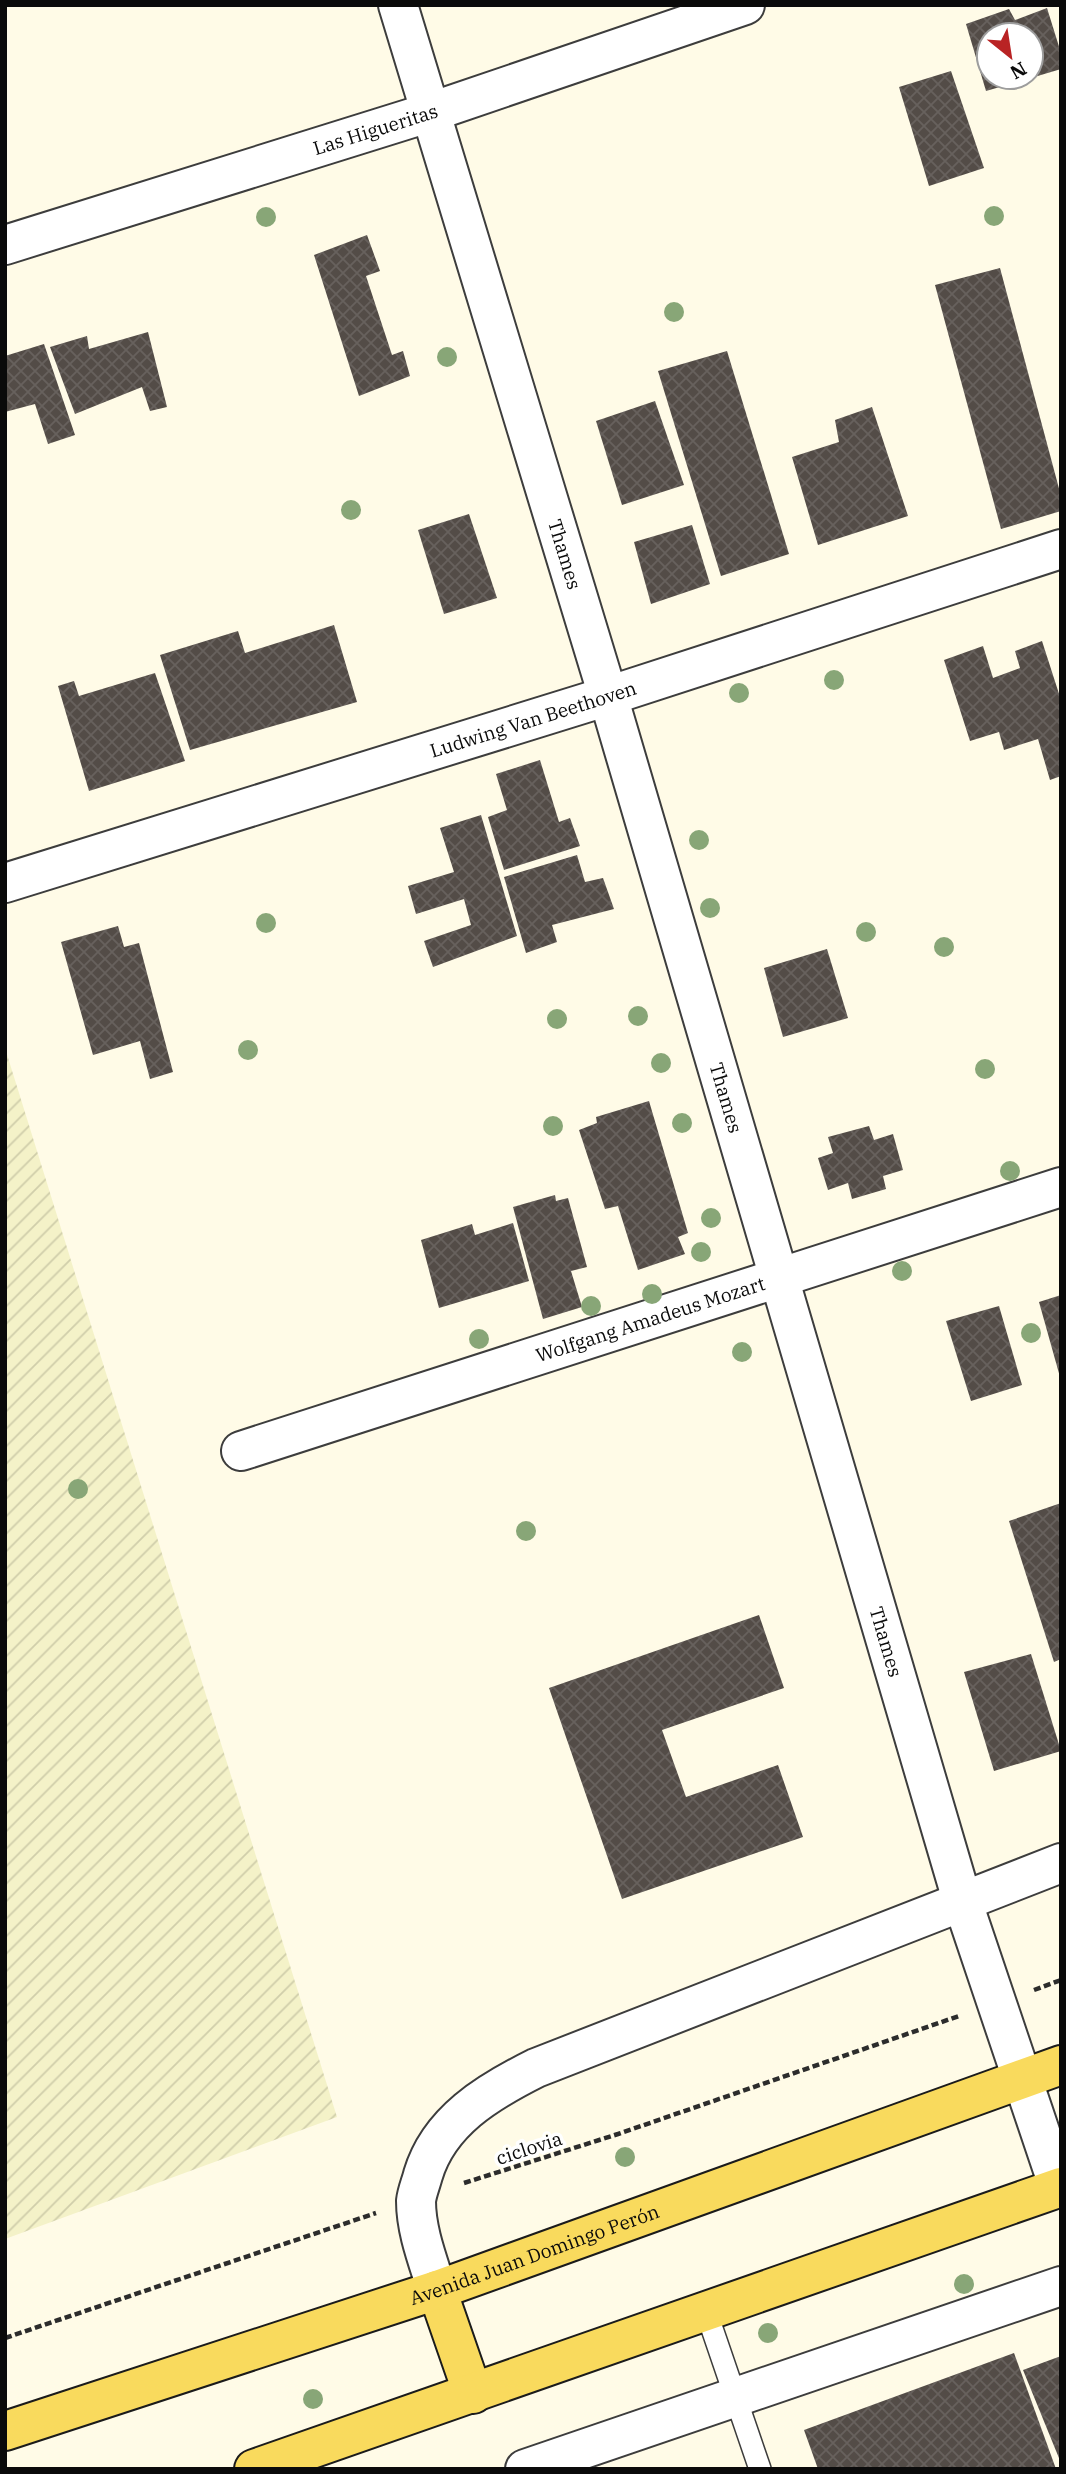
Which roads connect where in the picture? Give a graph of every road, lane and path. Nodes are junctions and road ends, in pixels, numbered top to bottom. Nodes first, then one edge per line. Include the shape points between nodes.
1 (398, 5) edge
2 (745, 5) edge
3 (431, 112) junction
4 (5, 245) edge
5 (1061, 549) edge
6 (608, 696) junction
7 (5, 883) edge
8 (1061, 1187) edge
9 (778, 1278) junction
10 (241, 1451) dead end
11 (1061, 1863) edge
12 (962, 1900) junction
13 (1061, 1980) edge
14 (997, 2004) junction
15 (1061, 2065) edge
16 (1023, 2079) junction
17 (1060, 2188) edge
18 (416, 2198) junction
19 (1061, 2286) edge
20 (437, 2290) junction
21 (706, 2311) junction
22 (5, 2338) edge
23 (473, 2394) junction
24 (737, 2397) junction
25 (5, 2431) edge
26 (254, 2469) edge
27 (525, 2469) edge
28 (760, 2469) edge

1 - 3 street, Thames
2 - 3 street, Las Higueritas
3 - 4 street, Las Higueritas
3 - 6 street, Thames
5 - 6 street, Ludwing Van Beethoven
6 - 7 street, Ludwing Van Beethoven
6 - 9 street, Thames
8 - 9 street, Wolfgang Amadeus Mozart
9 - 10 street, Wolfgang Amadeus Mozart
9 - 12 street, Thames
11 - 12 street
12 - 14 street, Thames
12 - 18 street via 536,2068 496,2088 461,2115 430,2153
13 - 14 path, ciclovia
14 - 16 street, Thames
14 - 18 path, ciclovia
15 - 16 main road, Avenida Juan Domingo Perón
16 - 17 street, Thames
16 - 20 main road, Avenida Juan Domingo Perón
17 - 21 main road
18 - 20 street via 419,2229
18 - 22 path, ciclovia
19 - 24 street
20 - 23 main road
20 - 25 main road, Avenida Juan Domingo Perón
21 - 23 main road
21 - 24 lane
23 - 26 main road
24 - 27 street
24 - 28 lane

